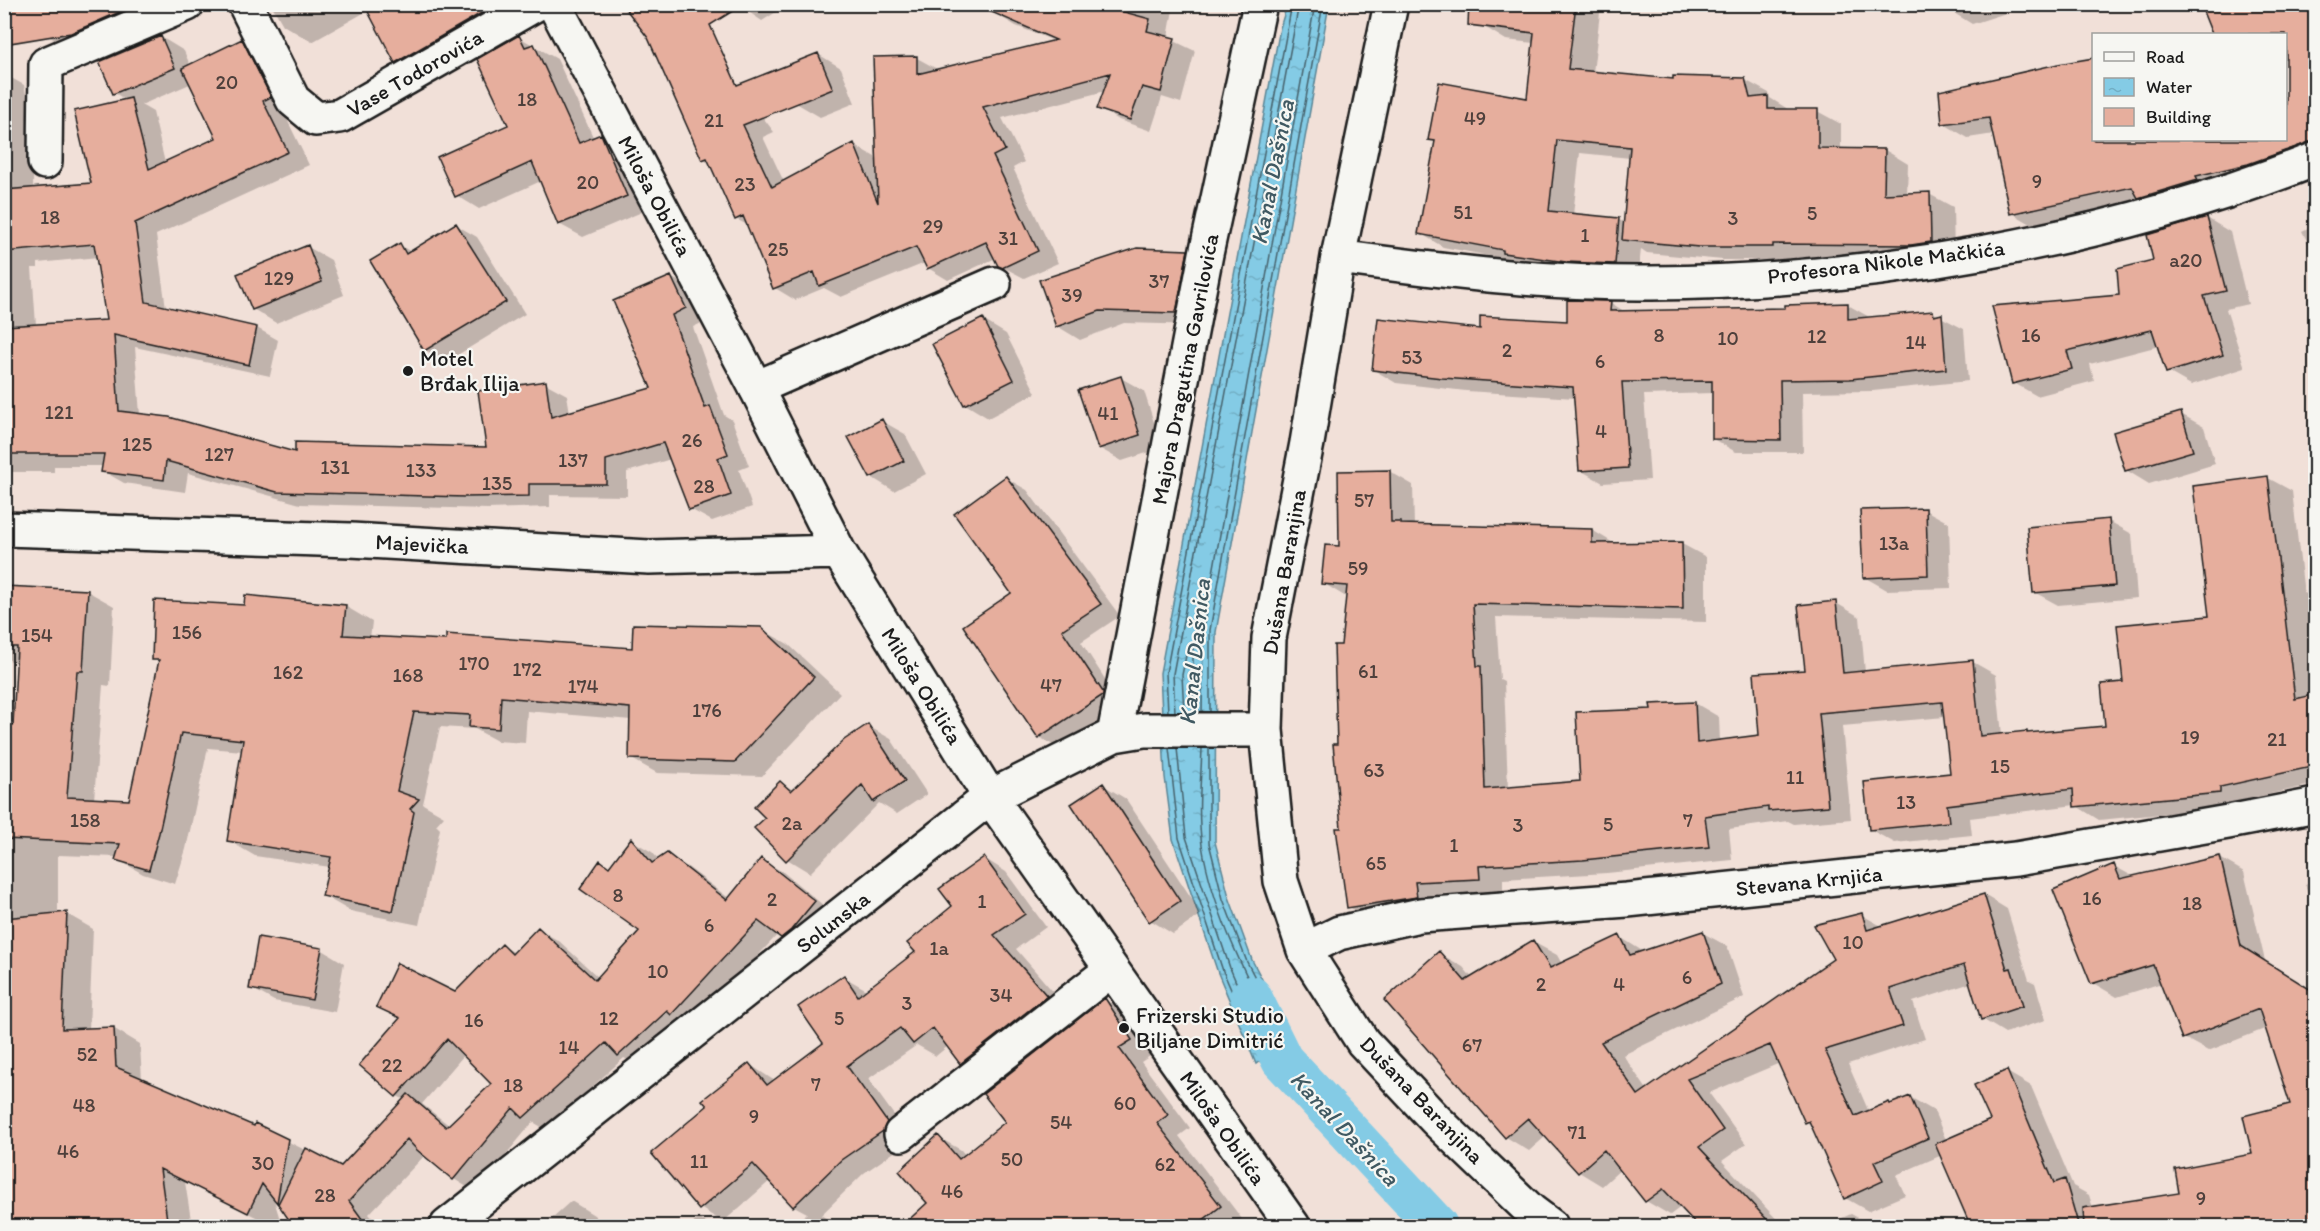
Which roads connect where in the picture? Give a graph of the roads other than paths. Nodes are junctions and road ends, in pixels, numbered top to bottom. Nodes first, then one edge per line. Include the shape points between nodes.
1 (187, 4) edge
2 (245, 4) edge
3 (536, 4) edge
4 (554, 4) edge
5 (1260, 4) edge
6 (1390, 4) edge
7 (2316, 159) edge
8 (45, 162) dead end
9 (1338, 257) junction
10 (994, 284) dead end
11 (756, 388) junction
12 (4, 529) edge
13 (839, 552) junction
14 (1254, 729) junction
15 (1129, 733) junction
16 (990, 797) junction
17 (2316, 804) edge
18 (1304, 950) junction
19 (1112, 970) junction
20 (901, 1134) dead end
21 (447, 1227) edge
22 (1293, 1227) edge
23 (1551, 1227) edge

1 - 8 street via 46,64
2 - 3 street, Vase Todorovića via 293,100 316,119 340,116
4 - 11 street, Miloša Obilića
5 - 15 street, Majora Dragutina Gavrilovića via 1206,254
6 - 9 street, Dušana Baranjina
7 - 9 street, Profesora Nikole Mačkića via 2269,178 2118,223 1964,257 1808,276 1651,283 1494,277
9 - 14 street, Dušana Baranjina
10 - 11 street
11 - 13 street, Miloša Obilića
12 - 13 street, Majevička via 351,540 649,557
13 - 16 street, Miloša Obilića
14 - 15 street, Solunska
14 - 18 street, Dušana Baranjina via 1281,881
15 - 16 street, Solunska
16 - 19 street, Miloša Obilića
16 - 21 street, Solunska
17 - 18 street, Stevana Krnjića via 2016,859 1627,900 1420,915 1339,933
18 - 23 street, Dušana Baranjina via 1363,1042 1435,1119
19 - 20 street
19 - 22 street, Miloša Obilića

